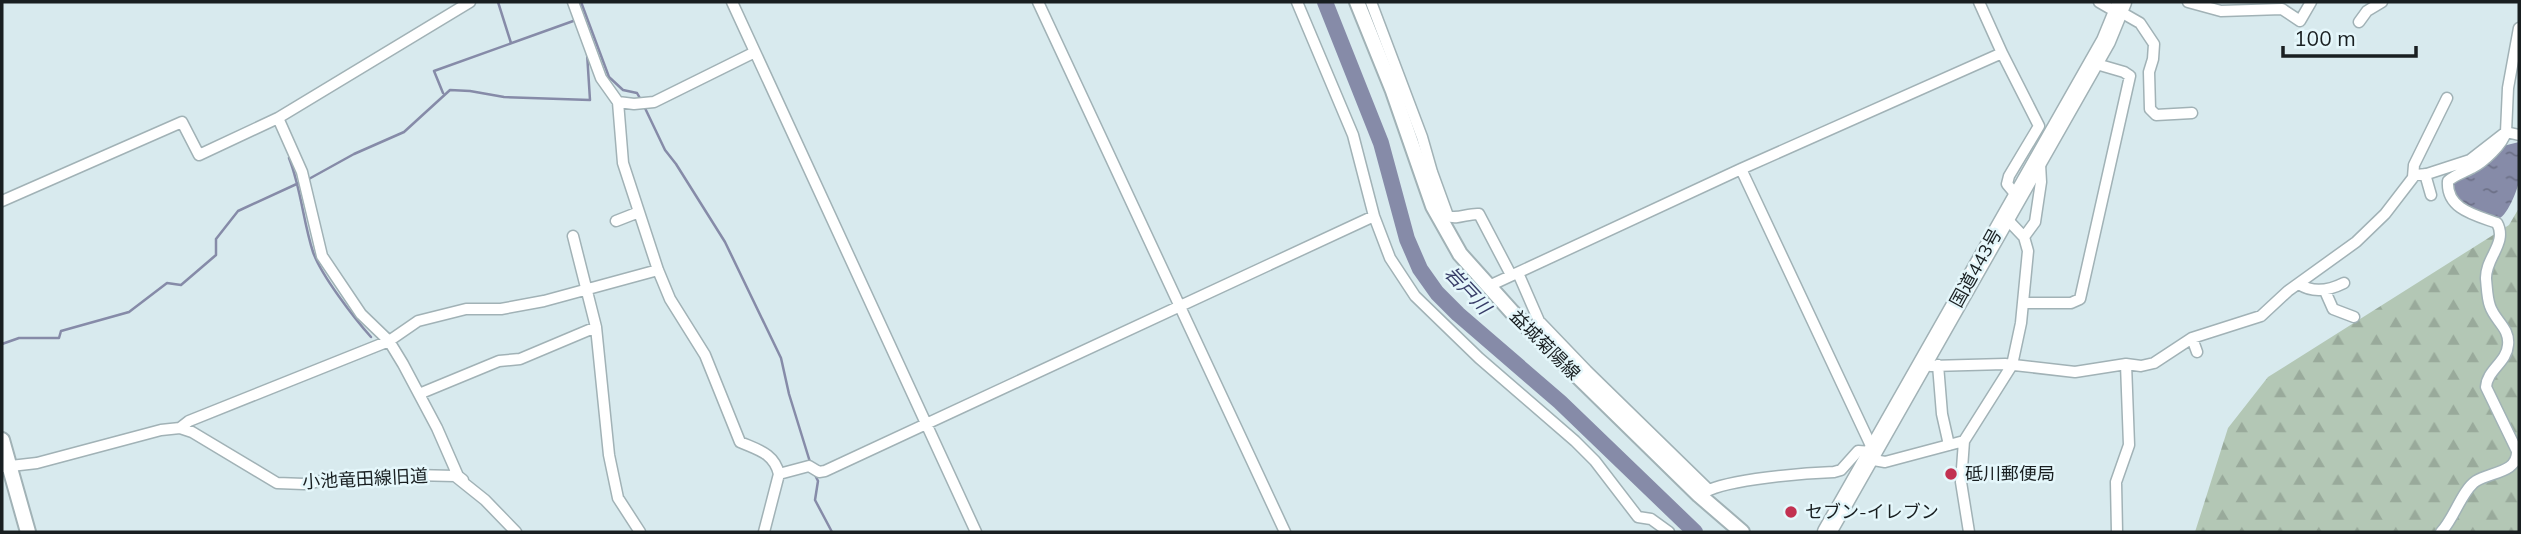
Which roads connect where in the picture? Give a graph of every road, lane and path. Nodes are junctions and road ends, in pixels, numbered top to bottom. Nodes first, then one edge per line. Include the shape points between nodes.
1 (470, 2) edge
2 (573, 2) edge
3 (732, 2) edge
4 (1038, 2) edge
5 (1297, 2) edge
6 (1357, 2) edge
7 (1371, 2) edge
8 (1979, 2) edge
9 (2099, 2) edge
10 (2188, 2) edge
11 (2311, 2) edge
12 (2382, 2) edge
13 (2120, 9) edge
14 (2358, 22) dead end
15 (2519, 28) edge
16 (755, 52) junction
17 (2002, 53) junction
18 (2094, 63) junction
19 (2447, 98) dead end
20 (618, 102) junction
21 (2192, 113) dead end
22 (278, 118) junction
23 (2507, 132) junction
24 (2519, 135) edge
25 (2039, 158) junction
26 (1741, 169) junction
27 (2425, 174) junction
28 (2413, 177) junction
29 (2431, 195) dead end
30 (2017, 196) junction
31 (2, 201) edge
32 (639, 212) junction
33 (1374, 216) junction
34 (2005, 217) junction
35 (617, 221) dead end
36 (573, 236) dead end
37 (2024, 237) junction
38 (658, 270) junction
39 (1515, 274) junction
40 (2344, 283) dead end
41 (2300, 284) junction
42 (1489, 286) junction
43 (587, 289) junction
44 (2325, 291) junction
45 (2023, 303) junction
46 (1180, 304) junction
47 (2354, 317) dead end
48 (596, 327) junction
49 (2192, 338) junction
50 (389, 341) junction
51 (2197, 352) dead end
52 (1930, 364) junction
53 (2126, 364) junction
54 (2012, 365) junction
55 (418, 394) junction
56 (926, 424) junction
57 (180, 428) junction
58 (2, 440) edge
59 (1964, 441) junction
60 (1949, 445) junction
61 (1871, 454) junction
62 (6, 468) edge
63 (779, 474) junction
64 (466, 483) junction
65 (1704, 492) junction
66 (28, 532) edge
67 (516, 532) edge
68 (640, 532) edge
69 (764, 532) edge
70 (976, 532) edge
71 (1285, 532) edge
72 (1669, 532) edge
73 (1742, 532) edge
74 (1827, 532) edge
75 (1969, 532) edge
76 (2117, 532) edge
77 (2441, 532) edge

1 - 22 street
2 - 20 street via 601,78
3 - 16 street
4 - 46 street
5 - 33 street via 1353,135
6 - 42 main road, 益城菊陽線 via 1433,206 1460,254
7 - 39 street via 1448,216 1479,214
8 - 17 street
9 - 13 street
10 - 11 street via 2221,11 2282,9 2300,21
12 - 14 street
13 - 18 highway, 国道443号
13 - 21 street via 2140,23 2154,44 2149,72 2153,113
15 - 23 street via 2508,88
16 - 20 street via 653,102
16 - 56 street
17 - 26 street
17 - 30 street via 2039,126 2009,176 2007,184
18 - 25 highway, 国道443号
18 - 45 street via 2130,76 2080,299
19 - 28 street via 2414,165
20 - 32 street via 623,163
22 - 31 street via 199,155 182,122
22 - 50 street via 302,172 322,256 361,314
23 - 24 street
23 - 27 street via 2470,160
23 - 77 street via 2478,164 2448,181 2447,191 2454,203 2497,223 2500,229 2486,279 2489,306 2508,335 2508,348 2486,387 2517,458 2512,466 2474,482
25 - 30 highway, 国道443号
25 - 37 street via 2035,222
26 - 39 street
26 - 61 street
27 - 28 street
27 - 29 street
28 - 41 street via 2356,242
30 - 34 highway, 国道443号
32 - 35 street
32 - 38 street
33 - 46 street
33 - 72 street via 1390,258 1415,296 1575,441 1638,517 1651,519
34 - 37 street
34 - 52 highway, 国道443号
36 - 43 street
37 - 45 street via 2028,251
38 - 43 street
38 - 63 street via 670,299 705,355 740,442 772,458
39 - 42 street
39 - 65 street via 1539,321
40 - 44 street
41 - 44 street
41 - 49 street via 2262,316
42 - 65 main road, 益城菊陽線
43 - 48 street
43 - 50 street via 544,301 501,309 466,309 418,321
44 - 47 street via 2333,309
45 - 54 street
46 - 56 street
46 - 71 street
48 - 55 street
48 - 68 street via 618,498
49 - 51 street
49 - 53 street via 2154,363
50 - 55 street
50 - 57 street
52 - 54 street
52 - 60 street
52 - 61 highway, 国道443号
53 - 54 street via 2075,372
53 - 76 street via 2129,445 2116,482
54 - 59 street
55 - 64 street via 458,476
56 - 63 street via 825,471 809,466
56 - 70 street
57 - 62 street
57 - 64 street, 小池竜田線旧道 via 277,482 412,475 455,477
58 - 62 main road
59 - 60 street
59 - 75 street via 1961,482
60 - 61 street via 1885,462
61 - 65 street via 1858,451 1834,472 1752,481
61 - 74 highway, 国道443号
62 - 66 main road
63 - 69 street
64 - 67 street, 小池竜田線旧道
65 - 73 main road, 益城菊陽線

